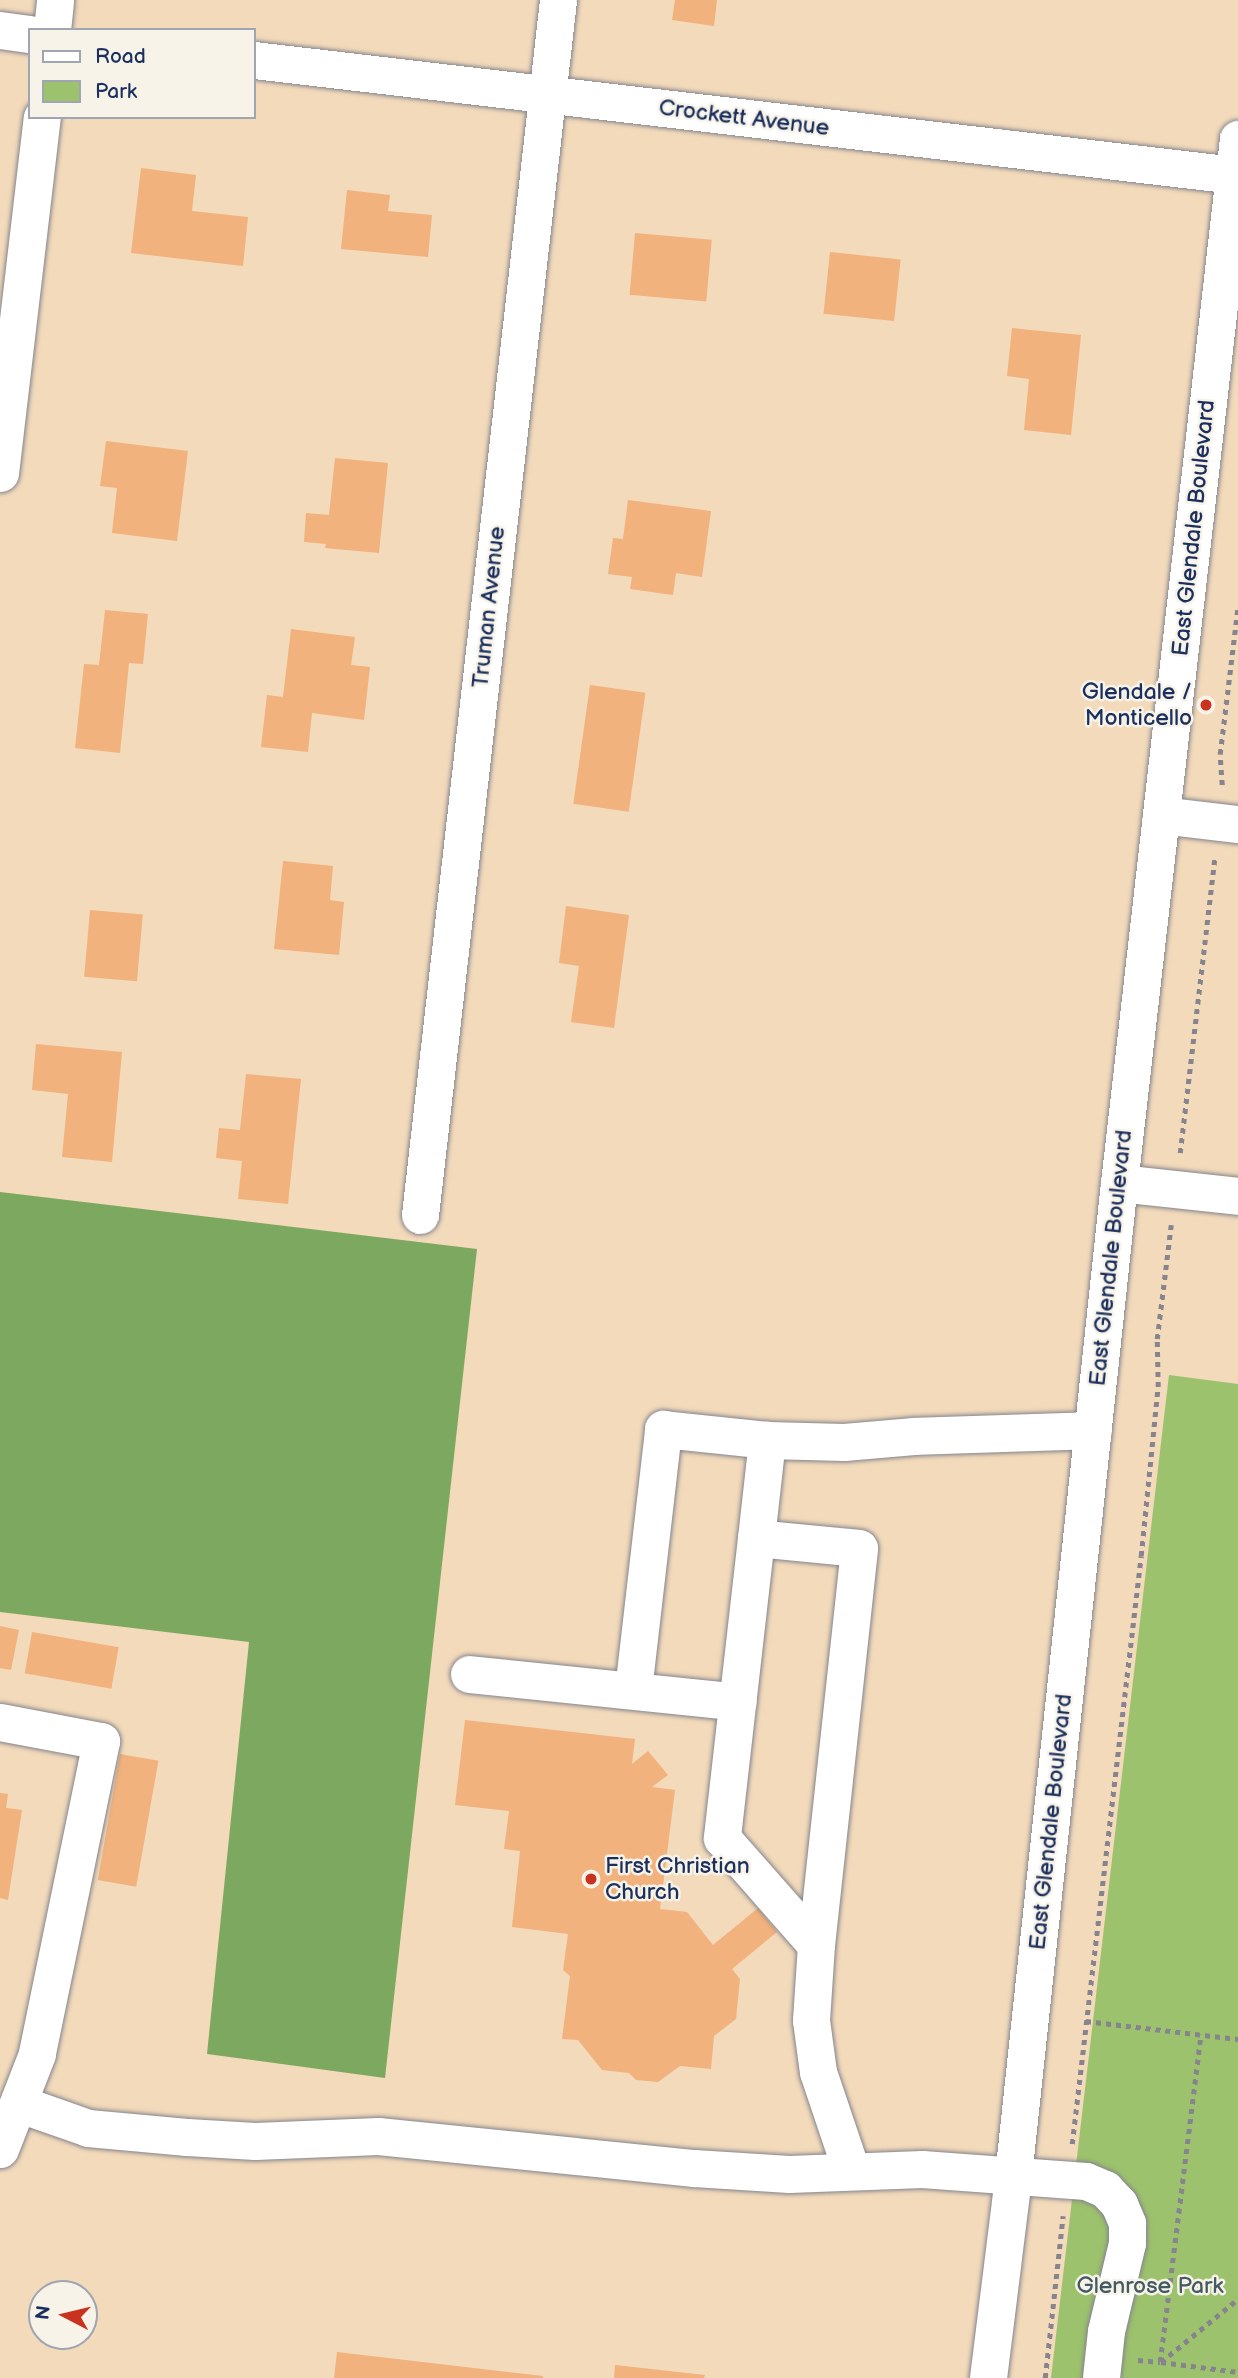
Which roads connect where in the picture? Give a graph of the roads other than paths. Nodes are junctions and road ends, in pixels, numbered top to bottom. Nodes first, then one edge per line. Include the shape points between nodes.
1 (55, 0) edge
2 (558, 0) edge
3 (52, 28) edge
4 (0, 30) edge
5 (28, 34) edge
6 (256, 60) edge
7 (547, 94) junction
8 (42, 119) edge
9 (1238, 139) edge
10 (1234, 176) junction
11 (0, 472) edge
12 (1161, 815) junction
13 (1228, 823) edge
14 (1119, 1183) junction
15 (1238, 1196) edge
16 (421, 1214) dead end
17 (1093, 1430) junction
18 (767, 1440) junction
19 (756, 1538) junction
20 (469, 1674) dead end
21 (633, 1690) junction
22 (738, 1702) junction
23 (0, 1722) edge
24 (816, 1945) junction
25 (20, 2104) junction
26 (0, 2149) edge
27 (851, 2170) junction
28 (1013, 2176) junction
29 (1102, 2367) edge
30 (988, 2378) edge

1 - 3 street
2 - 7 street, Truman Avenue
4 - 5 street
6 - 7 street, Crockett Avenue
7 - 10 street, Crockett Avenue
7 - 16 street, Truman Avenue
8 - 11 street
9 - 10 street, East Glendale Boulevard
10 - 12 street, East Glendale Boulevard
12 - 13 street
12 - 14 street, East Glendale Boulevard
14 - 15 street
14 - 17 street, East Glendale Boulevard
17 - 18 street via 844,1443
17 - 28 street, East Glendale Boulevard
18 - 19 street
18 - 21 street via 663,1429
19 - 22 street
19 - 24 street via 859,1548
20 - 21 street
21 - 22 street
22 - 24 street via 722,1838
23 - 25 street via 101,1741 44,2021
24 - 27 street via 813,2044
25 - 26 street
25 - 27 street via 88,2129 187,2137 255,2141 378,2136 694,2168 789,2174
27 - 28 street via 922,2169
28 - 29 street via 1086,2181 1105,2189 1119,2204 1127,2223 1127,2243
28 - 30 street, East Glendale Boulevard

